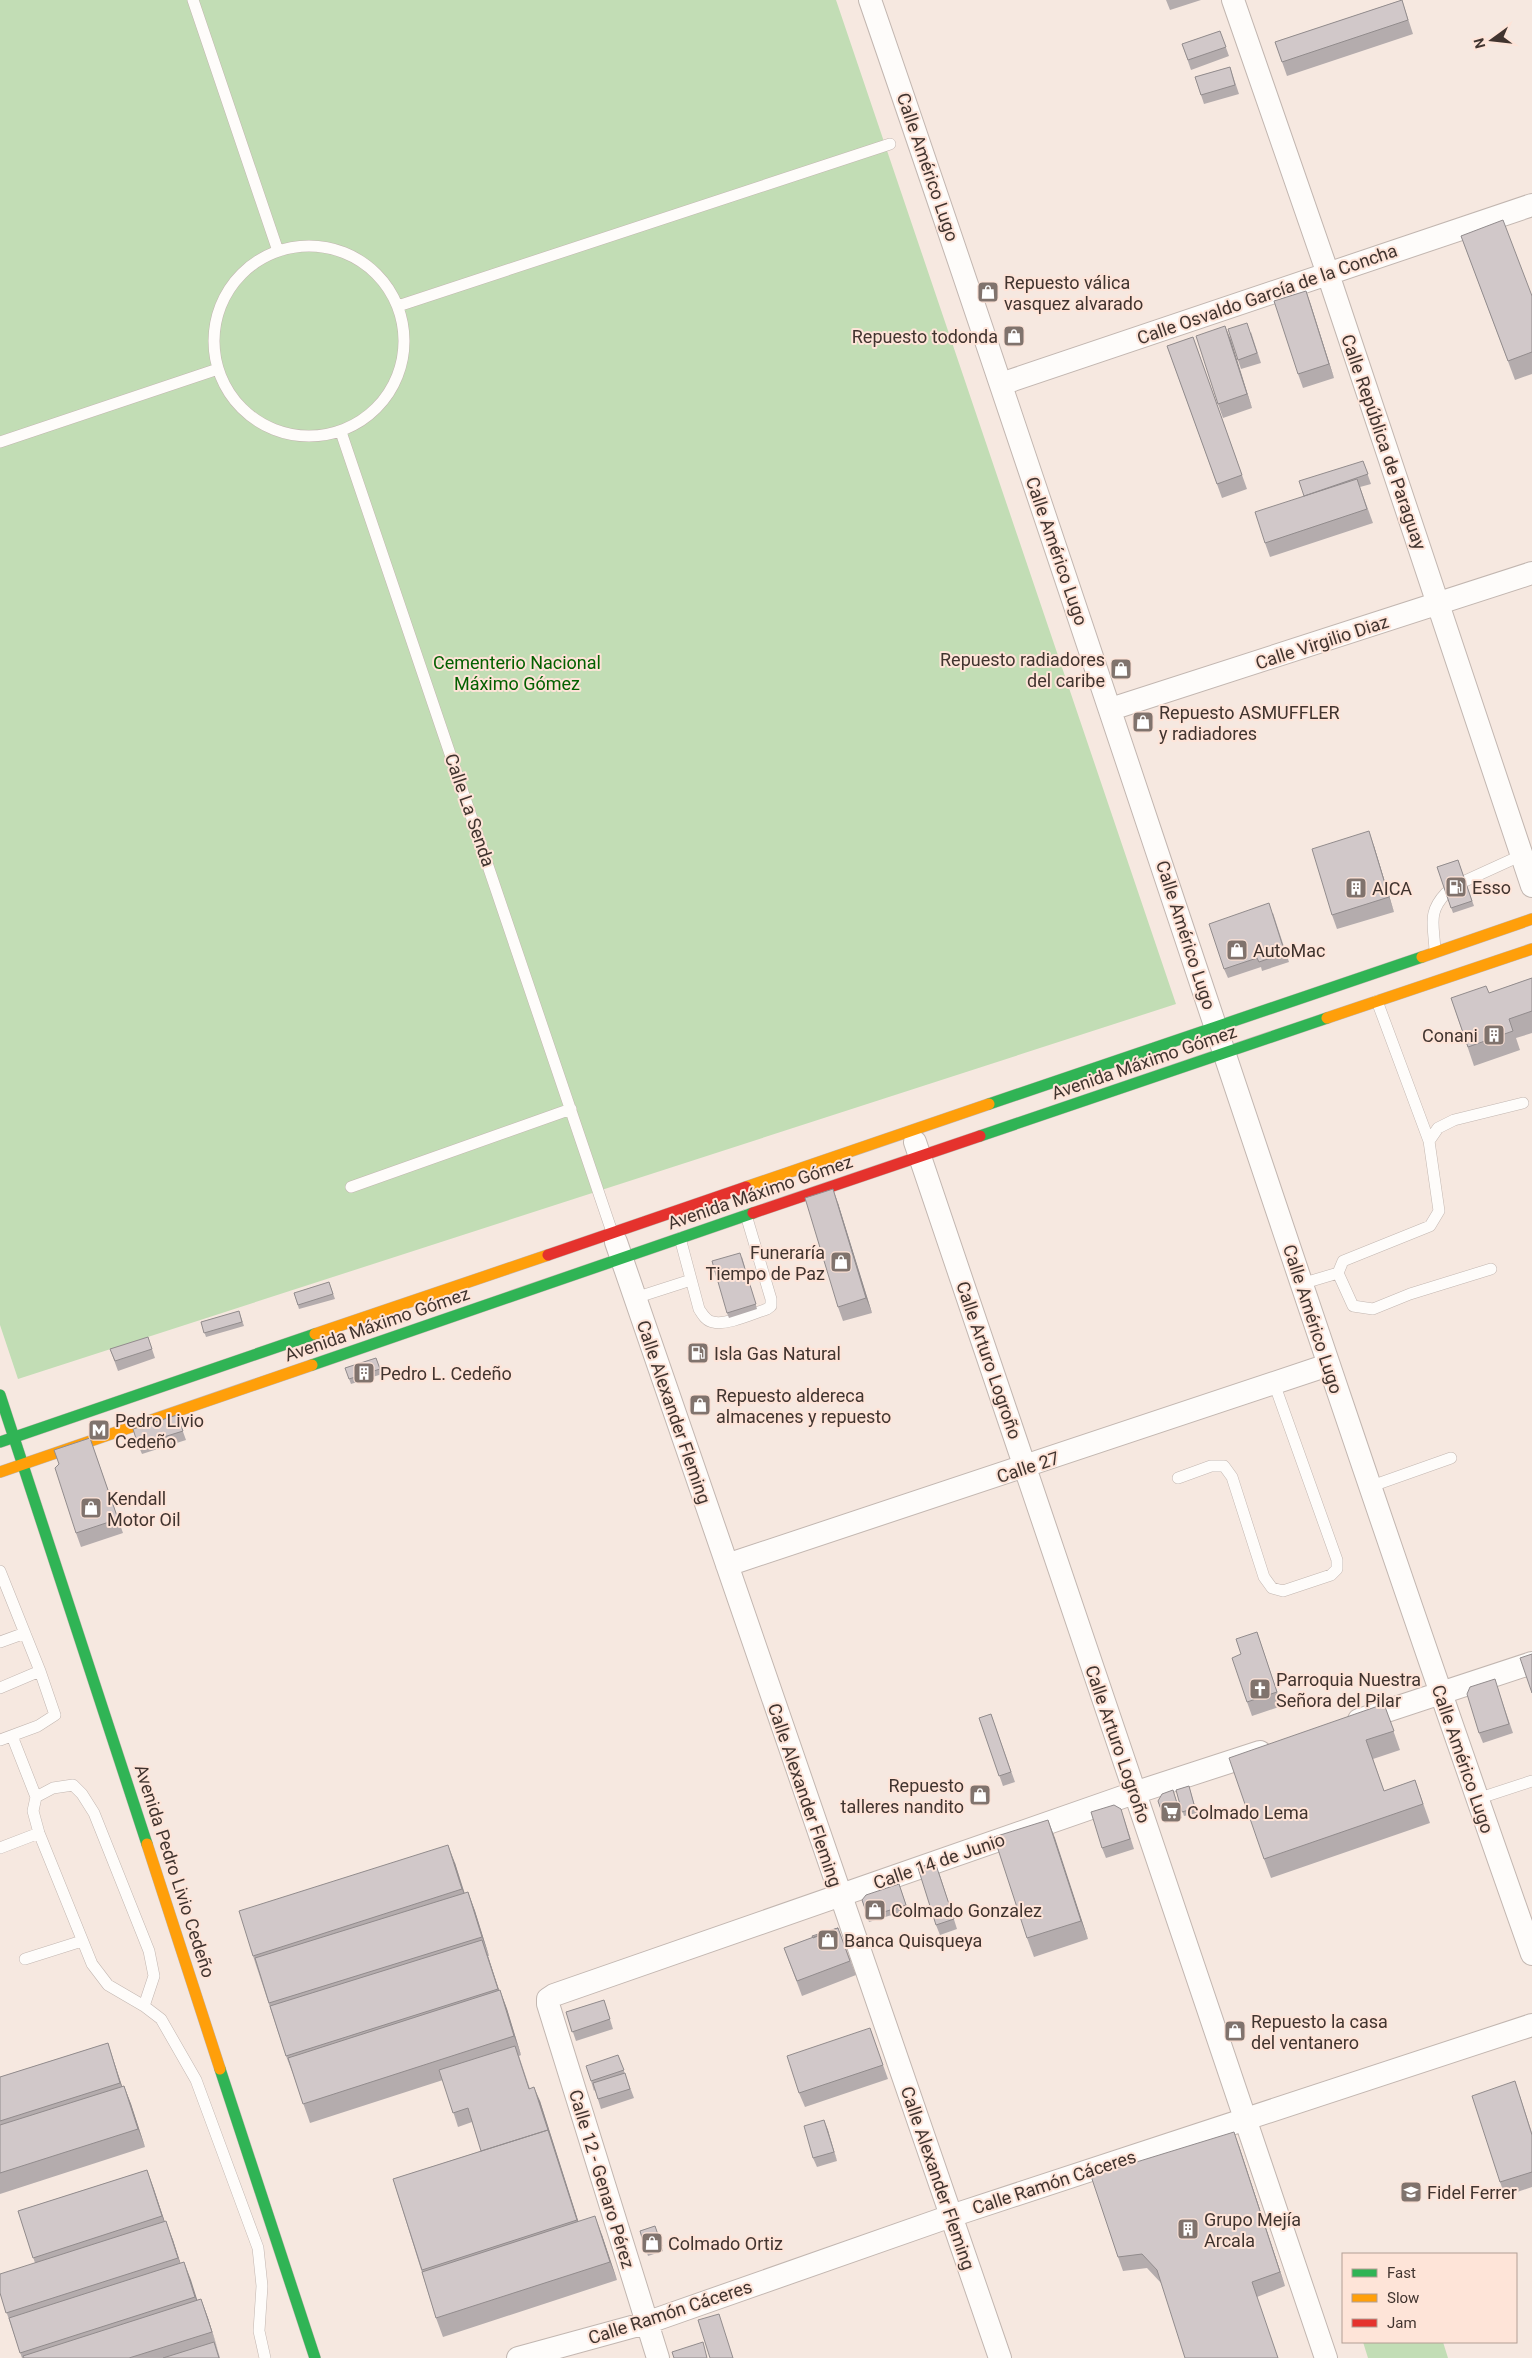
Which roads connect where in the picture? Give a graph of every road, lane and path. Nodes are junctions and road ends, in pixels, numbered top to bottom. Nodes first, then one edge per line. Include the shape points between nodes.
1 (194, 0) edge
2 (870, 0) edge
3 (1233, 0) edge
4 (890, 144) dead end
5 (1532, 205) edge
6 (278, 251) junction
7 (1328, 274) junction
8 (398, 306) junction
9 (218, 369) junction
10 (1001, 384) junction
11 (341, 432) junction
12 (0, 442) edge
13 (1532, 573) edge
14 (1439, 605) junction
15 (1111, 709) junction
16 (1522, 855) junction
17 (1465, 881) edge
18 (1532, 886) edge
19 (1446, 893) edge
20 (1532, 919) edge
21 (1532, 949) edge
22 (1435, 952) junction
23 (1378, 1002) junction
24 (1216, 1028) junction
25 (1224, 1054) junction
26 (1523, 1103) dead end
27 (571, 1109) junction
28 (911, 1130) junction
29 (1429, 1141) junction
30 (920, 1156) junction
31 (351, 1187) dead end
32 (746, 1215) junction
33 (612, 1232) junction
34 (680, 1238) junction
35 (622, 1258) junction
36 (1491, 1269) dead end
37 (1338, 1273) junction
38 (691, 1280) junction
39 (1301, 1284) junction
40 (635, 1298) junction
41 (1328, 1365) junction
42 (1274, 1383) junction
43 (0, 1395) edge
44 (14, 1437) junction
45 (0, 1442) edge
46 (1451, 1458) dead end
47 (24, 1464) junction
48 (1026, 1468) junction
49 (0, 1472) edge
50 (1178, 1478) dead end
51 (1369, 1487) junction
52 (727, 1566) junction
53 (0, 1571) edge
54 (25, 1633) junction
55 (0, 1642) edge
56 (1532, 1663) edge
57 (40, 1671) junction
58 (0, 1688) edge
59 (1440, 1693) junction
60 (1338, 1727) edge
61 (12, 1736) junction
62 (0, 1740) edge
63 (1282, 1745) edge
64 (1532, 1781) edge
65 (1134, 1793) junction
66 (36, 1797) junction
67 (1477, 1799) junction
68 (39, 1834) junction
69 (0, 1848) edge
70 (840, 1896) junction
71 (82, 1941) junction
72 (1532, 1954) edge
73 (25, 1959) dead end
74 (548, 1999) joint
75 (144, 2006) junction
76 (1532, 2025) edge
77 (1245, 2119) junction
78 (951, 2216) junction
79 (646, 2323) junction
80 (265, 2358) edge
81 (315, 2358) edge
82 (518, 2358) edge
83 (658, 2358) edge
84 (1000, 2358) edge
85 (1326, 2358) edge

1 - 6 lane
2 - 10 street, Calle Américo Lugo
3 - 7 street, Calle República de Paraguay
4 - 8 lane
5 - 7 street, Calle Osvaldo García de la Concha
6 - 8 lane via 314,246 341,251 372,269
6 - 9 lane via 259,259 237,278 220,308 214,336
7 - 10 street, Calle Osvaldo García de la Concha
7 - 14 street, Calle República de Paraguay
8 - 11 lane via 403,326 401,369 387,397 366,418
9 - 11 lane via 244,411 262,424 289,435 314,437
9 - 12 lane
10 - 15 street, Calle Américo Lugo
11 - 27 lane, Calle La Senda
13 - 14 street, Calle Virgilio Diaz
14 - 15 street, Calle Virgilio Diaz
14 - 16 street, Calle República de Paraguay
15 - 24 street, Calle Américo Lugo
16 - 17 lane
16 - 18 street, Calle República de Paraguay
19 - 22 lane via 1433,912
20 - 22 main road, Avenida Máximo Gómez
21 - 23 main road, Avenida Máximo Gómez
22 - 24 main road, Avenida Máximo Gómez
23 - 25 main road, Avenida Máximo Gómez
23 - 29 lane
24 - 25 street, Calle Américo Lugo
24 - 28 main road, Avenida Máximo Gómez
25 - 30 main road, Avenida Máximo Gómez
25 - 39 street, Calle Américo Lugo
26 - 29 lane via 1454,1120 1438,1128
27 - 31 lane
27 - 33 lane, Calle La Senda
28 - 30 street, Calle Arturo Logroño
28 - 33 main road, Avenida Máximo Gómez
29 - 37 lane via 1439,1211 1430,1226 1343,1261
30 - 32 main road, Avenida Máximo Gómez
30 - 48 street, Calle Arturo Logroño
32 - 34 main road, Avenida Máximo Gómez
32 - 38 lane via 771,1306 720,1323 711,1322 699,1309
33 - 35 street, Calle Alexander Fleming
33 - 44 main road, Avenida Máximo Gómez
34 - 35 main road, Avenida Máximo Gómez
34 - 38 lane
35 - 40 street, Calle Alexander Fleming
35 - 47 main road, Avenida Máximo Gómez
36 - 37 lane via 1373,1308 1354,1306
37 - 39 lane
38 - 40 lane
39 - 41 street, Calle Américo Lugo
40 - 52 street, Calle Alexander Fleming
41 - 42 street, Calle 27
41 - 51 street, Calle Américo Lugo
42 - 48 street, Calle 27
42 - 50 lane via 1338,1560 1337,1569 1331,1576 1283,1591 1272,1588 1264,1577 1232,1477 1224,1466 1211,1466
43 - 44 main road, Avenida Pedro Livio Cedeño
44 - 45 main road, Avenida Máximo Gómez
44 - 47 main road, Avenida Pedro Livio Cedeño
46 - 51 lane
47 - 49 main road, Avenida Máximo Gómez
47 - 81 main road, Avenida Pedro Livio Cedeño
48 - 52 street, Calle 27
48 - 65 street, Calle Arturo Logroño
51 - 59 street, Calle Américo Lugo
52 - 70 street, Calle Alexander Fleming
53 - 54 lane
54 - 55 lane
54 - 57 lane
56 - 59 street
57 - 58 lane
57 - 61 lane via 56,1715
59 - 60 street
59 - 67 street, Calle Américo Lugo
61 - 62 lane
61 - 66 lane
63 - 65 street, Calle 14 de Junio
64 - 67 lane
65 - 70 street, Calle 14 de Junio
65 - 77 street, Calle Arturo Logroño
66 - 68 lane via 33,1811
66 - 75 lane via 52,1788 73,1786 94,1813 149,1951 154,1976
67 - 72 street, Calle Américo Lugo
68 - 69 lane
68 - 71 lane
70 - 74 street, Calle 14 de Junio
70 - 78 street, Calle Alexander Fleming
71 - 73 lane
71 - 75 lane via 92,1964 108,1985
74 - 79 street, Calle 12 - Genaro Pérez
75 - 80 lane via 161,2020 196,2080 258,2248 262,2286 258,2332
76 - 77 street, Calle Ramón Cáceres
77 - 78 street, Calle Ramón Cáceres
77 - 85 street, Calle Arturo Logroño
78 - 79 street, Calle Ramón Cáceres
78 - 84 street, Calle Alexander Fleming
79 - 82 street, Calle Ramón Cáceres
79 - 83 street, Calle 12 - Genaro Pérez

